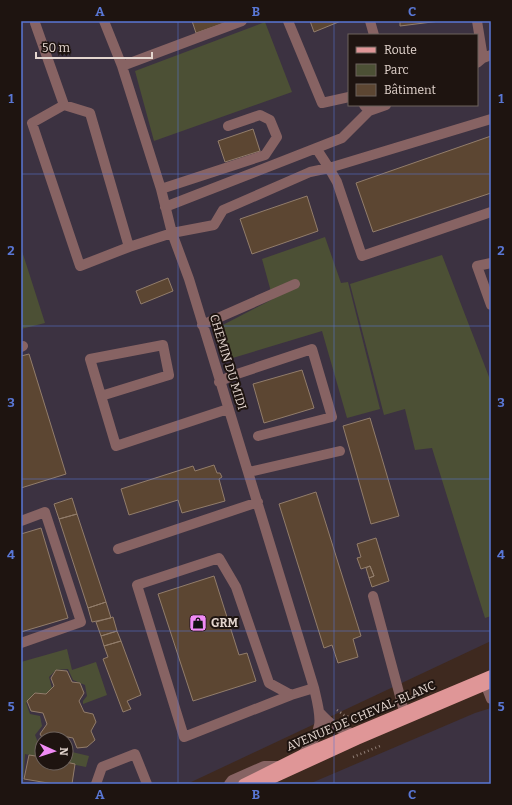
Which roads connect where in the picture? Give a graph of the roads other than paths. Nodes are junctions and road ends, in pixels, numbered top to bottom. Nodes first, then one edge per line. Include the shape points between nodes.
1 (104, 21) edge
2 (242, 21) edge
3 (288, 21) edge
4 (370, 21) edge
5 (477, 21) edge
6 (34, 23) dead end
7 (374, 34) edge
8 (484, 59) edge
9 (122, 66) junction
10 (348, 97) edge
11 (64, 105) junction
12 (380, 106) edge
13 (367, 108) edge
14 (491, 119) edge
15 (228, 126) dead end
16 (316, 148) junction
17 (329, 168) junction
18 (161, 189) junction
19 (165, 207) junction
20 (491, 212) edge
21 (172, 233) junction
22 (129, 247) junction
23 (491, 262) edge
24 (295, 284) dead end
25 (491, 305) edge
26 (202, 325) junction
27 (220, 382) junction
28 (101, 396) junction
29 (228, 409) junction
30 (258, 436) dead end
31 (340, 451) dead end
32 (249, 472) junction
33 (258, 502) junction
34 (21, 521) edge
35 (118, 548) dead end
36 (373, 596) dead end
37 (21, 644) edge
38 (491, 675) edge
39 (488, 684) edge
40 (314, 688) junction
41 (291, 695) junction
42 (491, 699) edge
43 (404, 711) junction
44 (320, 713) junction
45 (352, 733) junction
46 (303, 754) junction
47 (280, 766) junction
48 (96, 784) edge
49 (147, 784) edge
50 (229, 784) edge
51 (243, 784) edge
52 (261, 784) edge

1 - 9 street, CHEMIN DU MIDI
2 - 9 street
3 - 10 street via 322,103
4 - 7 street
5 - 8 street
6 - 11 street
9 - 18 street, CHEMIN DU MIDI
11 - 22 street via 90,113
11 - 22 street via 32,123 80,266
12 - 13 street
13 - 16 street via 342,138
14 - 17 street
15 - 18 street via 260,115 270,120 277,137 265,155
16 - 17 street
16 - 19 street
17 - 20 street via 337,182 362,256
17 - 21 street via 310,172 223,210 214,225
18 - 19 street, CHEMIN DU MIDI
19 - 21 street, CHEMIN DU MIDI
21 - 22 street
21 - 26 street, CHEMIN DU MIDI
23 - 25 street via 477,266
24 - 26 street
26 - 27 street, CHEMIN DU MIDI
27 - 29 street, CHEMIN DU MIDI
27 - 30 street via 312,349 332,417
28 - 28 street via 90,359 163,345 169,375
28 - 29 street via 116,446
29 - 32 street, CHEMIN DU MIDI
31 - 32 street
32 - 33 street, CHEMIN DU MIDI
33 - 35 street
33 - 40 street, CHEMIN DU MIDI
34 - 37 street via 45,512 81,622
36 - 43 street
38 - 43 main road, AVENUE DE CHEVAL-BLANC
39 - 42 street
39 - 52 main road, AVENUE DE CHEVAL-BLANC
40 - 41 street
40 - 44 street, CHEMIN DU MIDI
41 - 41 street via 184,737 136,585 219,558 236,588 269,683
43 - 45 main road, AVENUE DE CHEVAL-BLANC
44 - 45 street via 331,725
44 - 46 street, CHEMIN DU MIDI via 316,737
45 - 46 main road, AVENUE DE CHEVAL-BLANC
46 - 47 main road, AVENUE DE CHEVAL-BLANC
47 - 50 street via 264,766 232,780
47 - 51 main road, AVENUE DE CHEVAL-BLANC
48 - 49 street via 102,767 135,754

